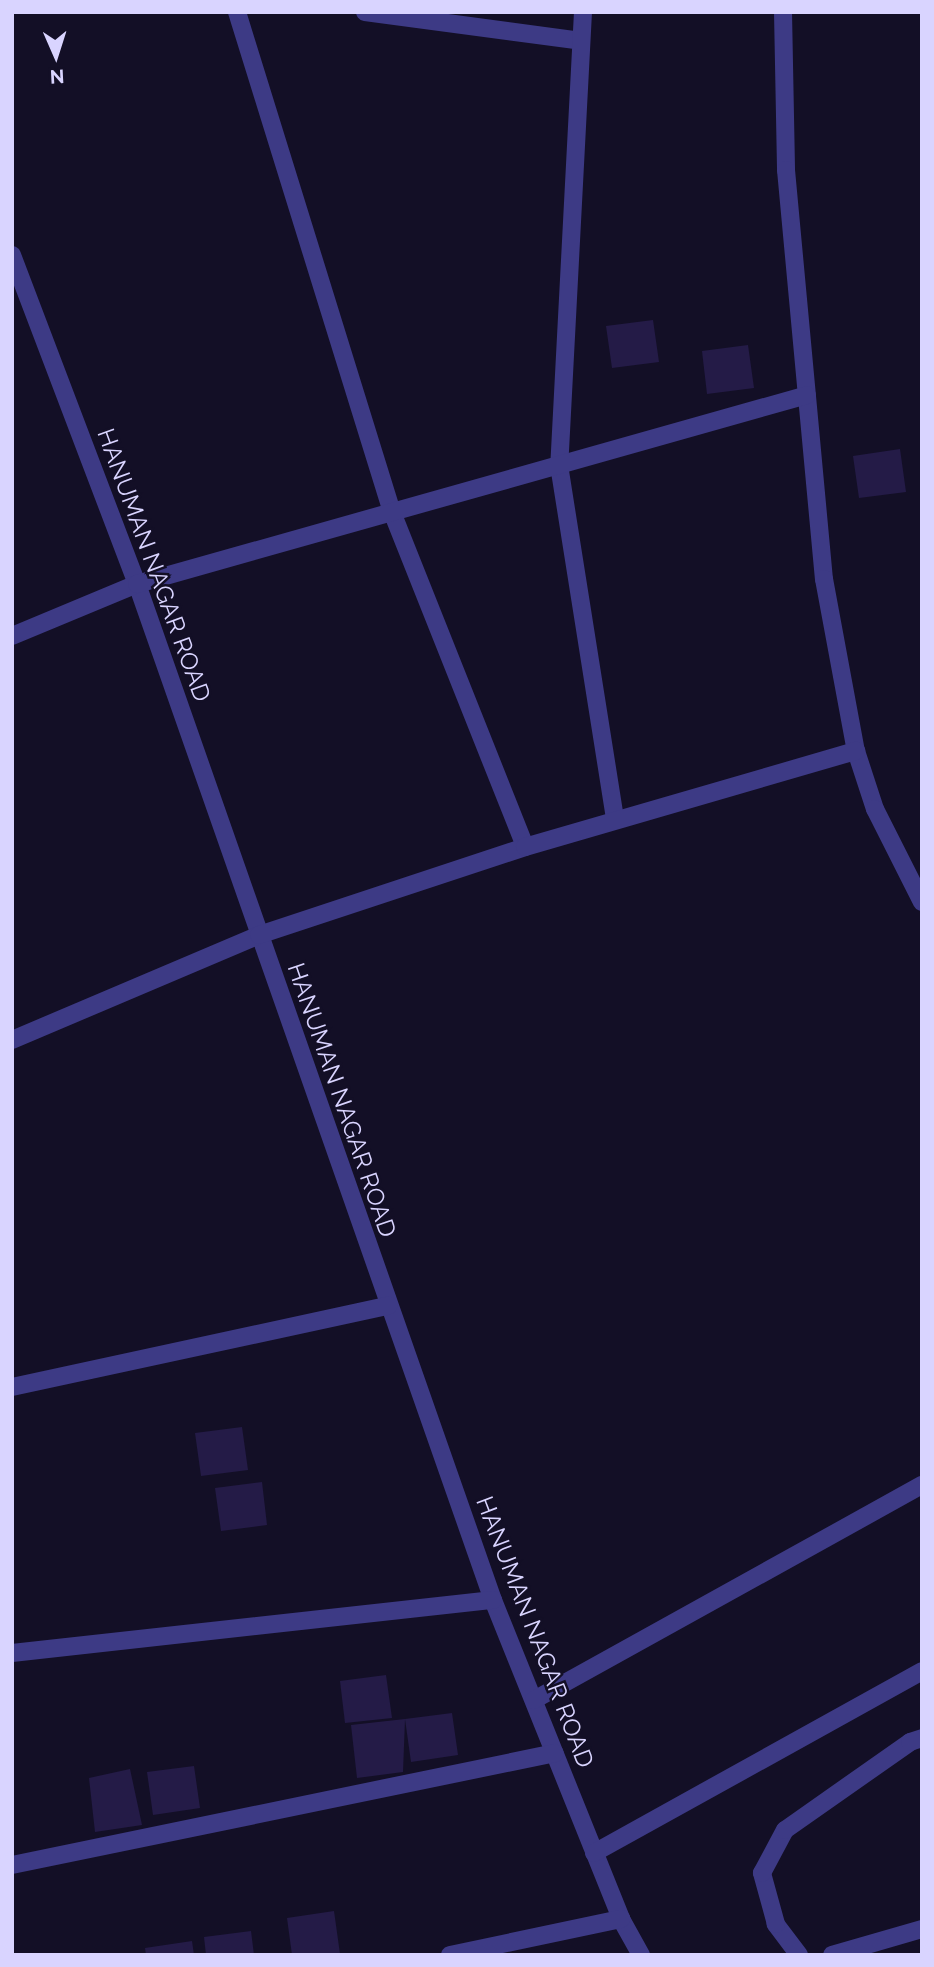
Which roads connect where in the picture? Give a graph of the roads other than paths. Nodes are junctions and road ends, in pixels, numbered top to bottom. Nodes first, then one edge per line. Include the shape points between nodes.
1 (237, 12) edge
2 (365, 12) edge
3 (583, 12) edge
4 (783, 12) edge
5 (581, 41) junction
6 (12, 255) edge
7 (807, 395) junction
8 (559, 465) junction
9 (392, 512) junction
10 (137, 584) junction
11 (12, 636) edge
12 (856, 751) junction
13 (615, 820) junction
14 (525, 847) junction
15 (922, 902) edge
16 (259, 935) junction
17 (12, 1040) edge
18 (388, 1306) junction
19 (12, 1387) edge
20 (922, 1485) edge
21 (494, 1600) junction
22 (12, 1653) edge
23 (922, 1671) edge
24 (534, 1700) junction
25 (922, 1738) edge
26 (555, 1753) junction
27 (594, 1853) junction
28 (12, 1865) edge
29 (621, 1919) junction
30 (922, 1930) edge
31 (450, 1955) edge
32 (641, 1955) edge
33 (799, 1955) edge
34 (832, 1955) edge

1 - 9 street
2 - 5 street
3 - 5 street
4 - 7 street via 786,170
5 - 8 street
6 - 10 street, HANUMAN NAGAR ROAD
7 - 8 street
7 - 12 street via 824,579
8 - 9 street
8 - 13 street
9 - 10 street
9 - 14 street
10 - 11 street
10 - 16 street, HANUMAN NAGAR ROAD
12 - 13 street
12 - 15 street via 875,809
13 - 14 street
14 - 16 street
16 - 17 street
16 - 18 street, HANUMAN NAGAR ROAD
18 - 19 street
18 - 21 street, HANUMAN NAGAR ROAD
20 - 24 street
21 - 22 street
21 - 24 street, HANUMAN NAGAR ROAD
23 - 27 street
24 - 26 street, HANUMAN NAGAR ROAD
25 - 33 street via 785,1830 762,1873 776,1924
26 - 27 street, HANUMAN NAGAR ROAD
26 - 28 street
27 - 29 street, HANUMAN NAGAR ROAD
29 - 31 street
29 - 32 street, HANUMAN NAGAR ROAD
30 - 34 street

